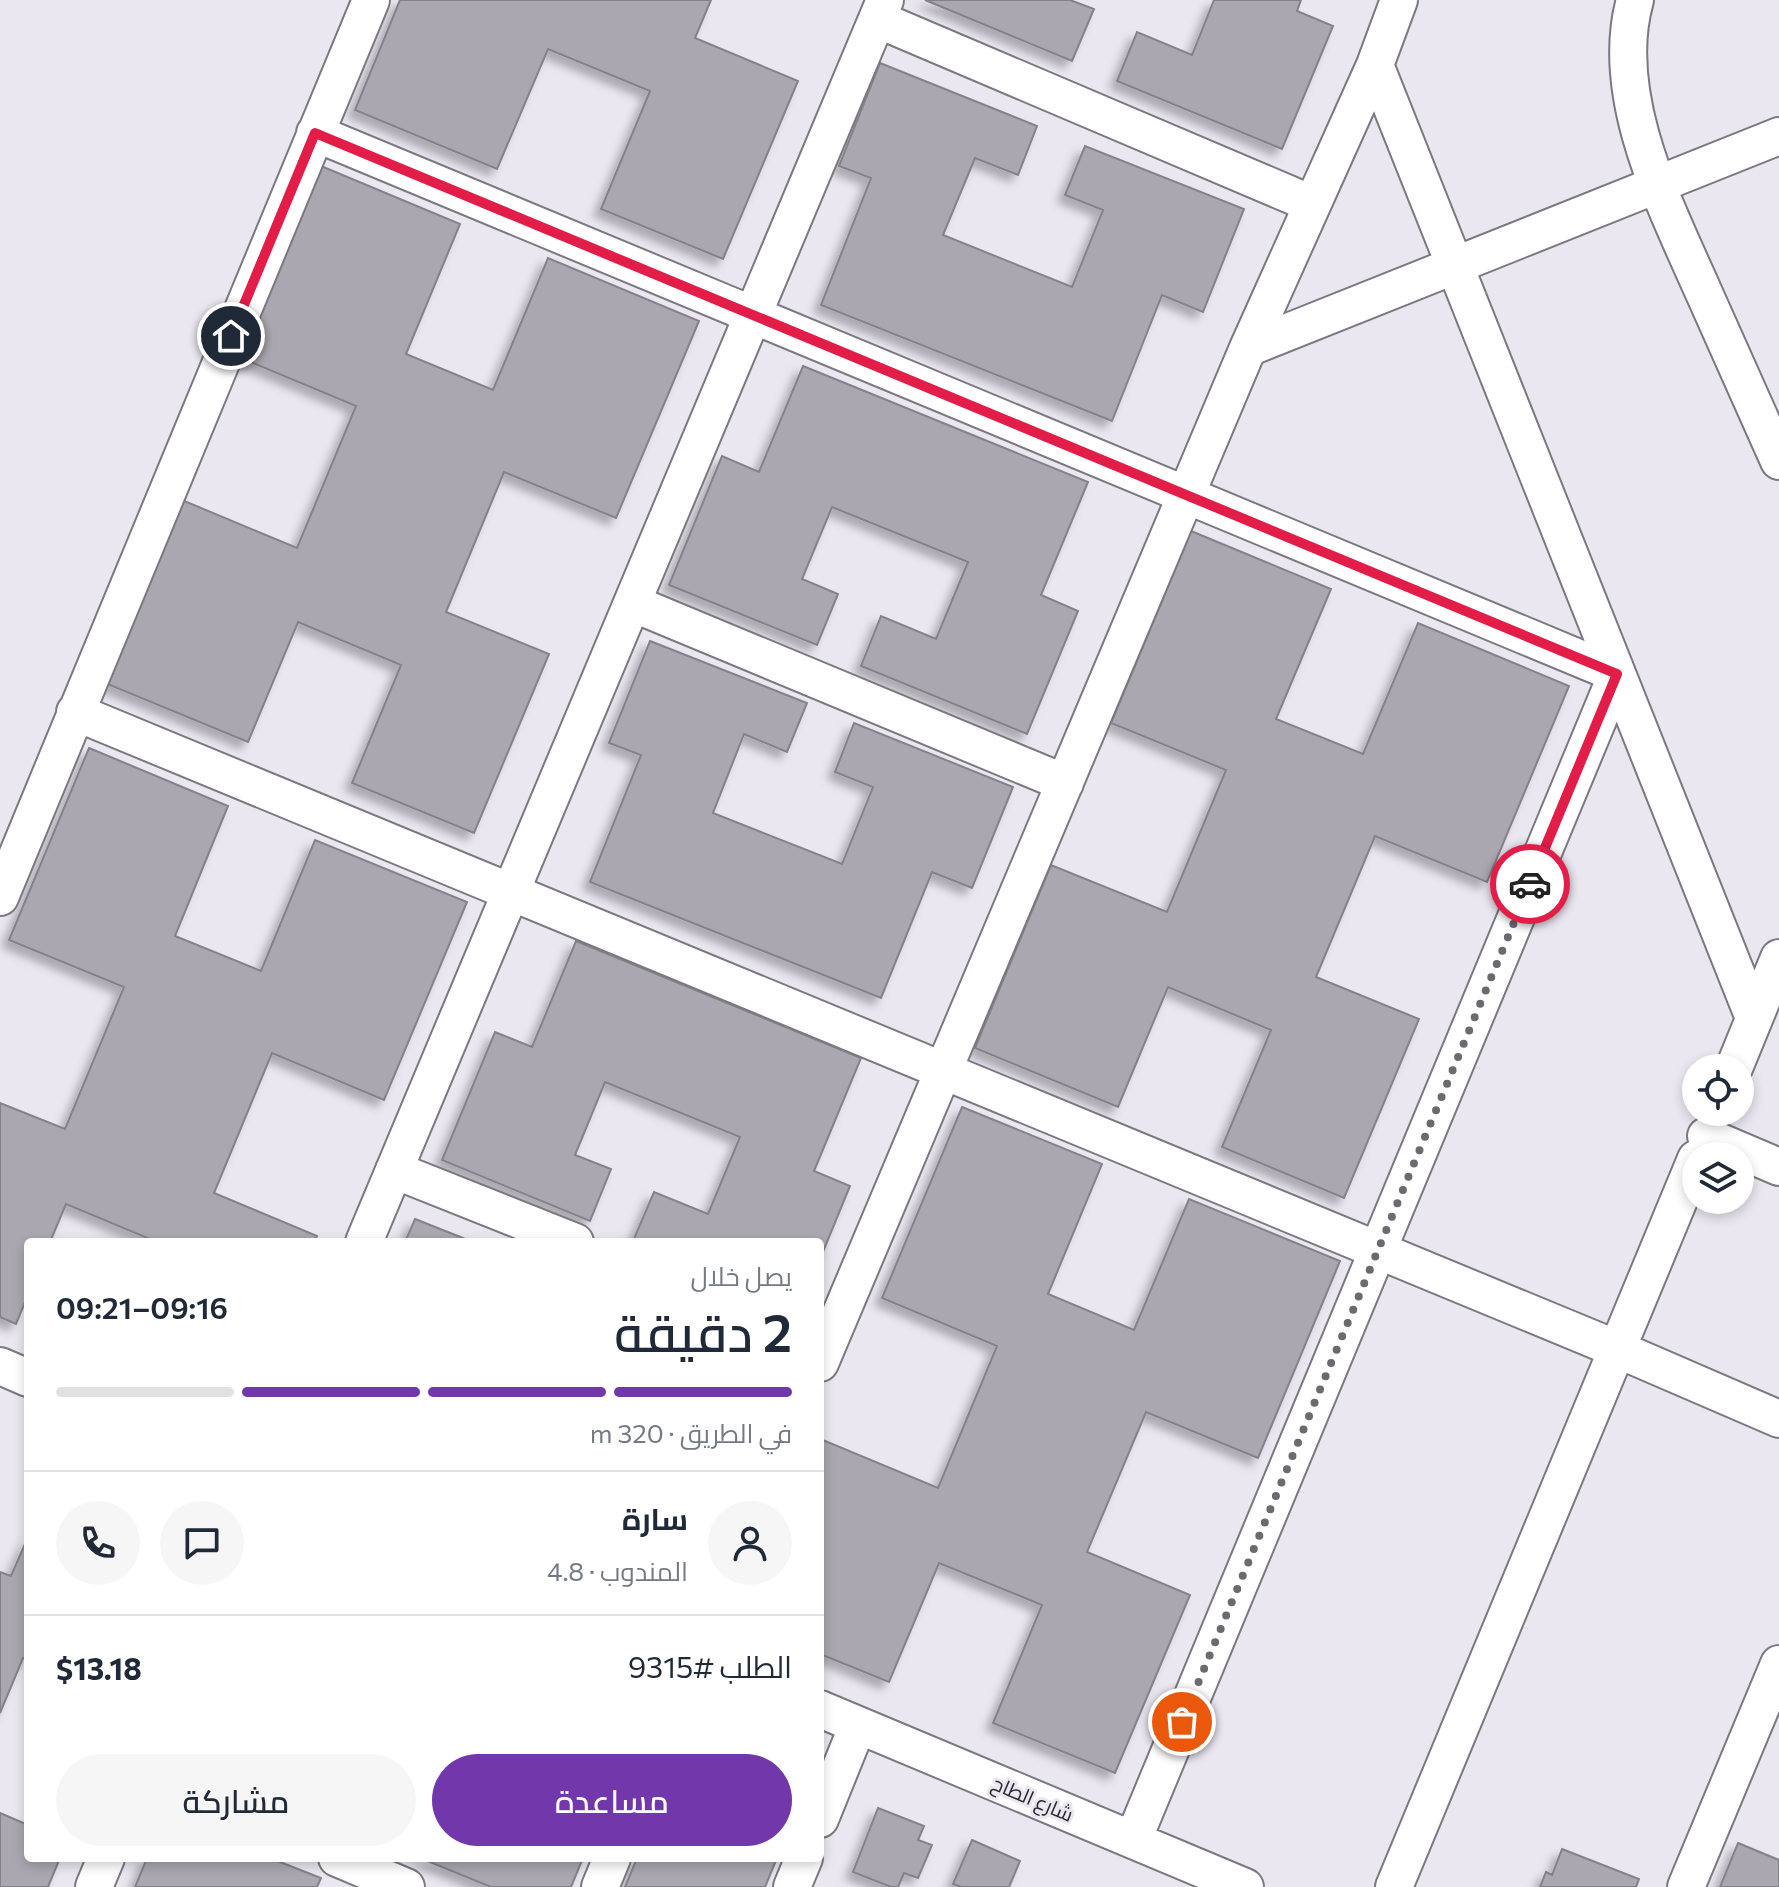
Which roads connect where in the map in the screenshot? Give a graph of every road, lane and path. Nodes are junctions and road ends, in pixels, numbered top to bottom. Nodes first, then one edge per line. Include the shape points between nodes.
1 (371, 0) edge
2 (1399, 0) edge
3 (1635, 0) edge
4 (881, 10) edge
5 (1375, 65) junction
6 (315, 133) junction
7 (1779, 136) edge
8 (1656, 185) junction
9 (1312, 204) junction
10 (1454, 266) junction
11 (753, 314) junction
12 (1248, 348) junction
13 (1779, 461) edge
14 (1186, 495) junction
15 (632, 603) junction
16 (1617, 674) junction
17 (75, 712) junction
18 (1065, 783) junction
19 (511, 893) junction
20 (0, 897) edge
21 (1779, 958) edge
22 (1754, 1018) junction
23 (1740, 1054) edge
24 (943, 1071) junction
25 (1704, 1141) edge
26 (1779, 1167) edge
27 (394, 1170) junction
28 (366, 1238) edge
29 (565, 1238) edge
30 (1378, 1250) junction
31 (824, 1347) edge
32 (1617, 1349) junction
33 (0, 1366) edge
34 (24, 1376) edge
35 (1779, 1419) edge
36 (1779, 1664) edge
37 (824, 1711) edge
38 (858, 1725) junction
39 (824, 1809) edge
40 (1133, 1840) junction
41 (104, 1862) edge
42 (347, 1862) edge
43 (610, 1862) edge
44 (802, 1862) edge
45 (94, 1887) edge
46 (406, 1887) edge
47 (600, 1887) edge
48 (792, 1887) edge
49 (1245, 1887) edge
50 (1394, 1887) edge
51 (1686, 1887) edge

1 - 6 street
2 - 5 street
3 - 8 street via 1629,51 1634,114
4 - 9 street
4 - 11 street
5 - 9 street
5 - 10 street
6 - 11 street
6 - 17 street
7 - 8 street
8 - 10 street
8 - 13 street
9 - 12 street
10 - 12 street
10 - 16 street
11 - 14 street
11 - 15 street
12 - 14 street
14 - 16 street
14 - 18 street
15 - 18 street
15 - 19 street
16 - 22 street
16 - 30 street
17 - 19 street
17 - 20 street
18 - 24 street
19 - 24 street
19 - 27 street
21 - 22 street
22 - 23 street
24 - 30 street
24 - 31 street
25 - 26 street
25 - 32 street
27 - 28 street
27 - 29 street
30 - 32 street
30 - 40 street
32 - 35 street
32 - 50 street
33 - 34 street
36 - 51 street
37 - 38 street, شارع الطاح
38 - 39 street
38 - 40 street, شارع الطاح
40 - 49 street, شارع الطاح
41 - 45 street
42 - 46 street
43 - 47 street
44 - 48 street

